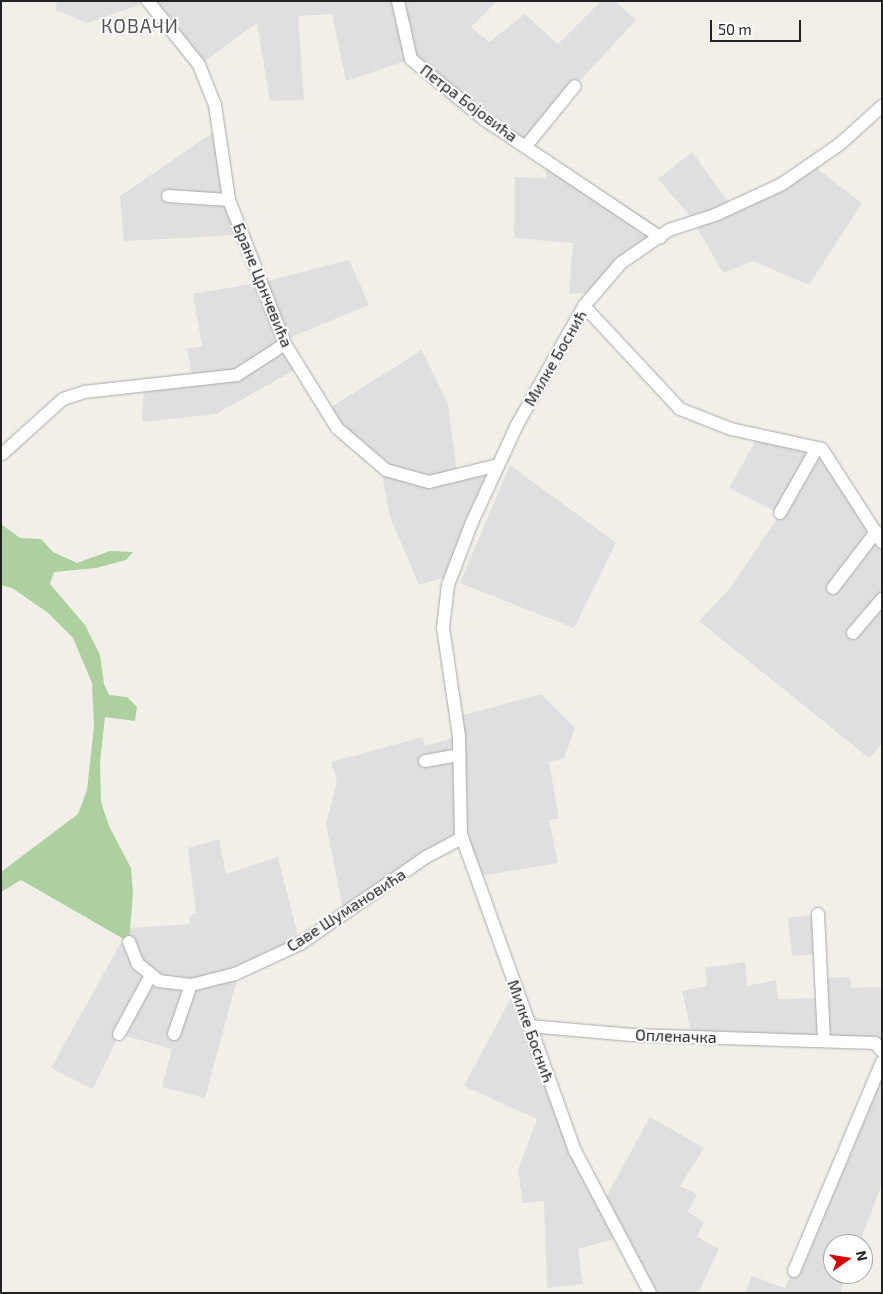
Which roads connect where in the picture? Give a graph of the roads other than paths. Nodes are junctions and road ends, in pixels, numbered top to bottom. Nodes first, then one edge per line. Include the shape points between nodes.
1 (148, 1) edge
2 (398, 1) edge
3 (575, 86) dead end
4 (882, 106) edge
5 (526, 146) junction
6 (168, 196) dead end
7 (229, 200) junction
8 (660, 237) junction
9 (584, 306) junction
10 (285, 344) junction
11 (818, 448) junction
12 (2, 454) edge
13 (498, 465) junction
14 (780, 513) dead end
15 (879, 537) edge
16 (833, 588) dead end
17 (882, 598) edge
18 (853, 633) dead end
19 (459, 755) junction
20 (425, 761) dead end
21 (462, 838) junction
22 (818, 914) dead end
23 (129, 942) dead end
24 (151, 975) junction
25 (191, 985) junction
26 (529, 1026) junction
27 (119, 1034) dead end
28 (174, 1034) dead end
29 (824, 1040) junction
30 (882, 1051) edge
31 (882, 1062) edge
32 (794, 1270) dead end
33 (650, 1293) edge

1 - 7 street, Бране Црнчевића via 199,65 215,105
2 - 5 street, Петра Бојовића via 411,59 485,120
3 - 5 street, Петра Бојовића
4 - 8 street, Милке Боснић via 840,144 782,184
5 - 8 street, Петра Бојовића
6 - 7 street
7 - 10 street, Бране Црнчевића
8 - 9 street, Милке Боснић via 621,263
9 - 11 street via 680,409 731,429
9 - 13 street, Милке Боснић via 517,424
10 - 12 street via 237,375 84,392 63,399
10 - 13 street, Бране Црнчевића via 337,428 386,470 429,482
11 - 14 street
11 - 15 street via 842,477
13 - 19 street, Милке Боснић via 448,585 443,628 460,736
15 - 16 street
17 - 18 street
19 - 20 street
19 - 21 street, Милке Боснић
21 - 25 street, Саве Шумановића via 426,857 300,944 235,974
21 - 26 street, Милке Боснић
22 - 29 street
23 - 24 street, Саве Шумановића via 138,964
24 - 25 street, Саве Шумановића via 159,981
24 - 27 street
25 - 28 street
26 - 29 street, Опленачка via 632,1035
26 - 33 street, Милке Боснић via 575,1150
29 - 30 street, Опленачка via 875,1043
31 - 32 street

